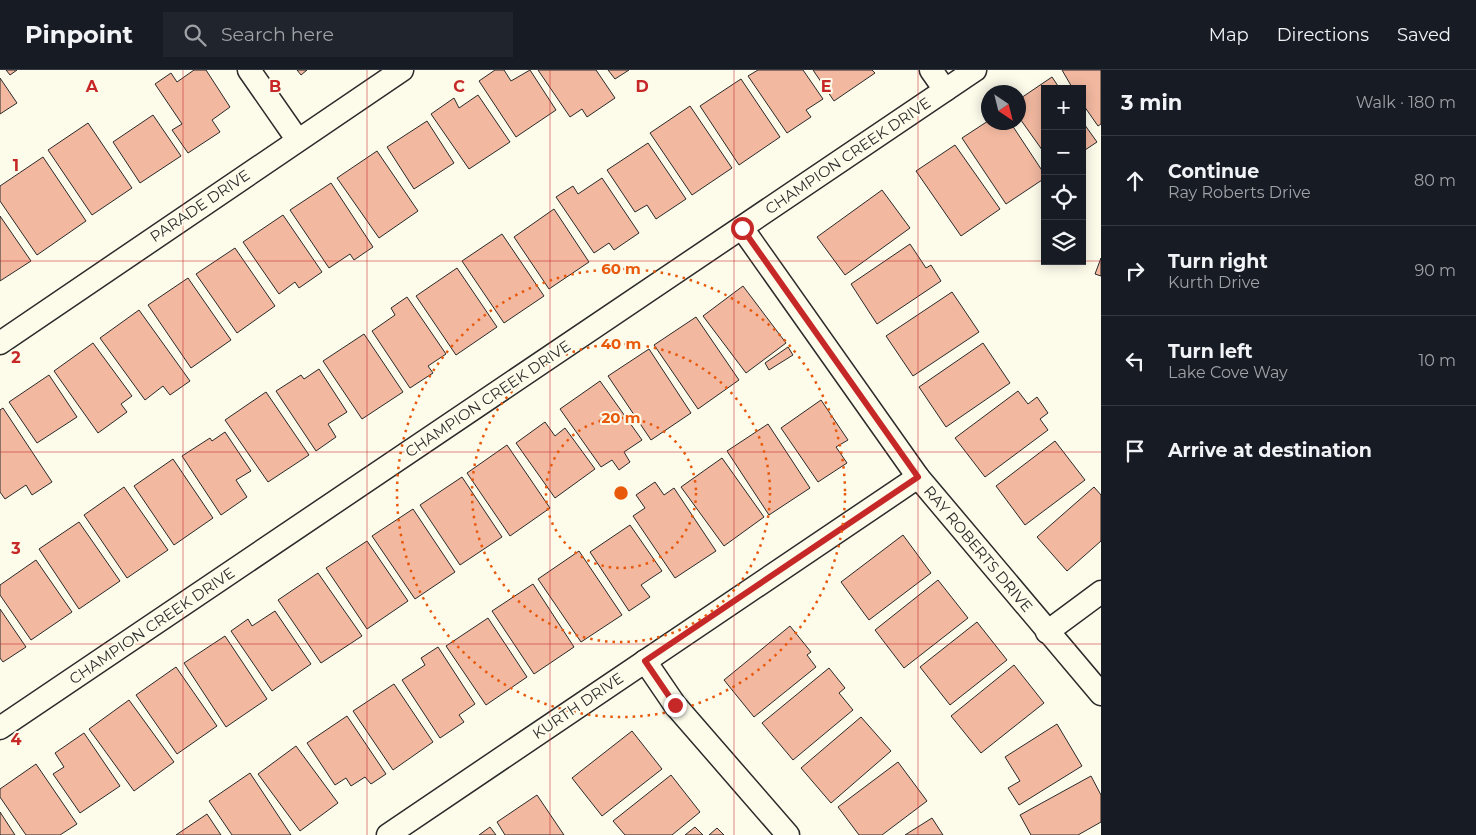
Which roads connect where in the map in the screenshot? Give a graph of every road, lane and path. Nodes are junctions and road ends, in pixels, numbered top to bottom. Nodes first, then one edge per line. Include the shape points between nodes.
1 (249, 70) edge
2 (402, 70) edge
3 (931, 70) edge
4 (975, 70) edge
5 (945, 90) junction
6 (297, 139) junction
7 (742, 228) junction
8 (0, 343) edge
9 (918, 477) junction
10 (1101, 592) edge
11 (1047, 632) junction
12 (645, 661) junction
13 (1101, 694) edge
14 (0, 728) edge
15 (388, 835) edge
16 (788, 835) edge

1 - 6 street
2 - 6 street, PARADE DRIVE
3 - 5 street
4 - 5 street, CHAMPION CREEK DRIVE
5 - 7 street, CHAMPION CREEK DRIVE
6 - 8 street, PARADE DRIVE
7 - 9 street, RAY ROBERTS DRIVE
7 - 14 street, CHAMPION CREEK DRIVE
9 - 11 street, RAY ROBERTS DRIVE
9 - 12 street, KURTH DRIVE
10 - 11 street
11 - 13 street, RAY ROBERTS DRIVE
12 - 15 street, KURTH DRIVE
12 - 16 street via 675,705

